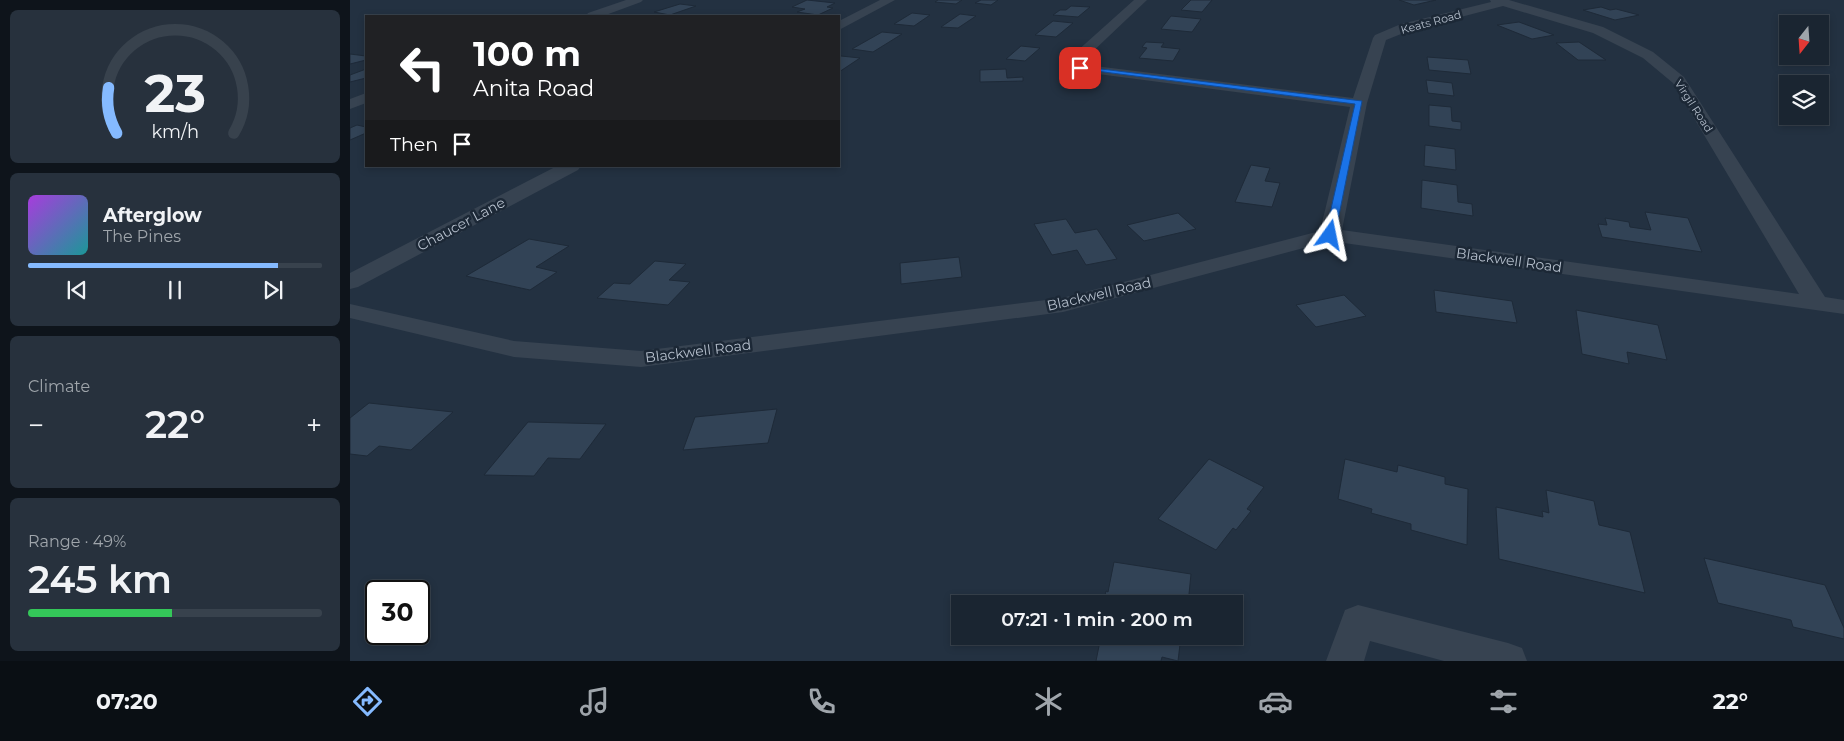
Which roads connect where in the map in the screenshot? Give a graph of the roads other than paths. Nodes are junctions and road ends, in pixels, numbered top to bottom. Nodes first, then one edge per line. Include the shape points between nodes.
1 (637, 0) edge
2 (889, 0) edge
3 (1141, 0) edge
4 (1500, 1) edge
5 (595, 15) edge
6 (840, 25) edge
7 (365, 98) edge
8 (1359, 103) junction
9 (350, 104) edge
10 (570, 167) edge
11 (1330, 235) junction
12 (350, 282) edge
13 (1817, 303) junction
14 (1844, 307) edge
15 (350, 311) edge
16 (1345, 661) edge
17 (1508, 661) edge

1 - 5 street
2 - 6 street
3 - 8 street via 1081,55 1080,68
4 - 8 street, Keats Road via 1406,27 1380,38
4 - 13 street, Virgil Road via 1598,30 1648,55 1679,80
7 - 9 street
8 - 11 street, Keats Road
10 - 12 street, Chaucer Lane
11 - 13 street, Blackwell Road
11 - 15 street, Blackwell Road via 1063,305 641,359 514,349
13 - 14 street, Blackwell Road
16 - 17 street via 1358,621

